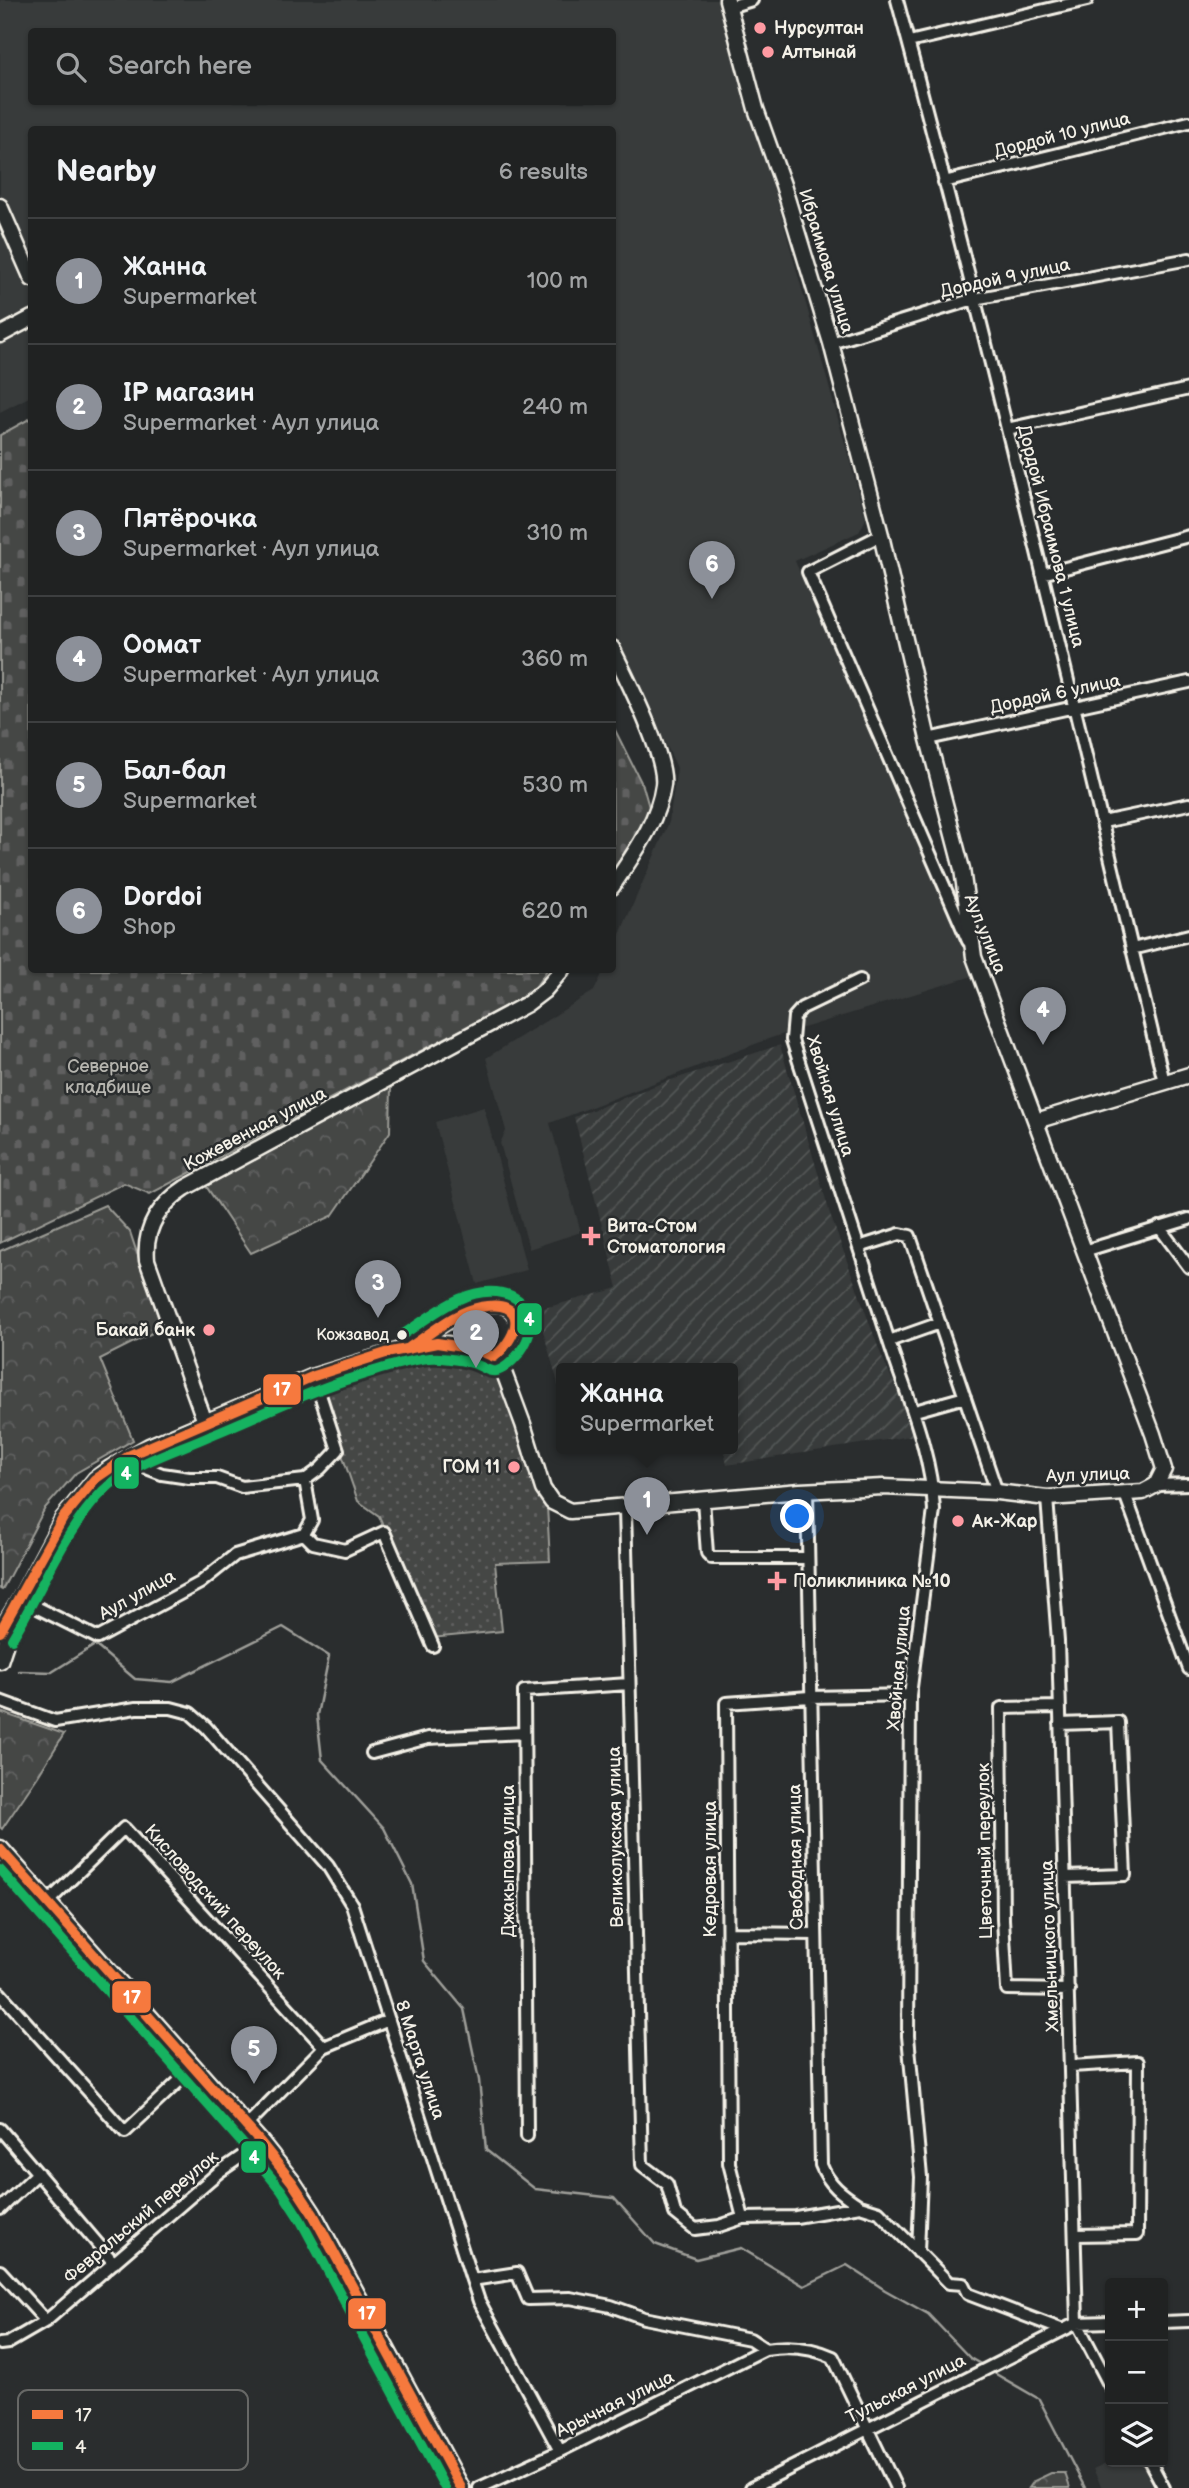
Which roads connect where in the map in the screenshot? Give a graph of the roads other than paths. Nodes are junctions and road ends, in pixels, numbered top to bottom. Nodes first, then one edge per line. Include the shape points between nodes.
1 (752, 0) edge
2 (897, 0) edge
3 (1087, 0) edge
4 (728, 4) edge
5 (908, 42) junction
6 (1189, 122) edge
7 (944, 182) junction
8 (0, 206) edge
9 (1189, 259) edge
10 (28, 270) edge
11 (974, 299) junction
12 (28, 320) edge
13 (0, 335) edge
14 (831, 343) junction
15 (1189, 389) edge
16 (1007, 429) junction
17 (881, 535) junction
18 (1189, 536) edge
19 (1042, 574) junction
20 (616, 657) edge
21 (1189, 682) edge
22 (1075, 708) junction
23 (928, 739) junction
24 (1189, 804) edge
25 (1103, 822) junction
26 (616, 880) edge
27 (1189, 935) edge
28 (1132, 949) junction
29 (974, 957) junction
30 (559, 973) edge
31 (860, 981) dead end
32 (1189, 1075) edge
33 (1164, 1082) junction
34 (1036, 1121) junction
35 (1189, 1219) edge
36 (1159, 1227) junction
37 (859, 1247) junction
38 (1084, 1251) junction
39 (1189, 1267) edge
40 (940, 1323) junction
41 (889, 1341) junction
42 (410, 1347) junction
43 (494, 1357) junction
44 (314, 1376) junction
45 (965, 1397) junction
46 (915, 1411) junction
47 (205, 1422) junction
48 (130, 1455) junction
49 (305, 1480) junction
50 (1189, 1484) edge
51 (1156, 1485) junction
52 (933, 1489) junction
53 (807, 1491) junction
54 (997, 1492) junction
55 (1125, 1494) junction
56 (1047, 1498) junction
57 (703, 1500) junction
58 (625, 1508) junction
59 (304, 1534) junction
60 (808, 1558) junction
61 (20, 1599) junction
62 (0, 1632) edge
63 (432, 1646) dead end
64 (0, 1661) edge
65 (1189, 1669) edge
66 (629, 1684) junction
67 (910, 1695) junction
68 (810, 1697) junction
69 (0, 1701) edge
70 (1060, 1707) junction
71 (1060, 1724) junction
72 (524, 1734) junction
73 (372, 1753) dead end
74 (0, 1849) edge
75 (1065, 1877) junction
76 (48, 1902) junction
77 (728, 1933) junction
78 (814, 1934) junction
79 (1069, 1990) junction
80 (0, 1993) edge
81 (388, 2020) junction
82 (324, 2046) junction
83 (1071, 2066) junction
84 (194, 2067) junction
85 (246, 2126) junction
86 (0, 2129) edge
87 (527, 2136) dead end
88 (261, 2143) junction
89 (38, 2173) junction
90 (859, 2206) junction
91 (0, 2209) edge
92 (743, 2218) junction
93 (1075, 2235) junction
94 (918, 2252) junction
95 (114, 2263) junction
96 (0, 2271) edge
97 (472, 2280) junction
98 (46, 2321) junction
99 (1189, 2321) edge
100 (1105, 2322) edge
101 (1168, 2322) edge
102 (1077, 2323) junction
103 (1063, 2330) junction
104 (0, 2344) edge
105 (765, 2349) junction
106 (1105, 2376) edge
107 (867, 2428) junction
108 (560, 2451) junction
109 (1153, 2467) edge
110 (461, 2488) edge
111 (479, 2488) edge
112 (751, 2488) edge
113 (896, 2488) edge
114 (1164, 2488) edge

1 - 4 street
2 - 5 street, Дордой Ибраимова 1 улица
3 - 5 street
4 - 14 main road, Ибраимова улица via 756,109
5 - 7 street, Дордой Ибраимова 1 улица
6 - 7 street, Дордой 10 улица
7 - 11 street, Дордой Ибраимова 1 улица
8 - 10 main road
9 - 11 street, Дордой 9 улица
11 - 14 street, Дордой 9 улица
11 - 16 street, Дордой Ибраимова 1 улица
12 - 13 main road
14 - 17 main road, Ибраимова улица
15 - 16 street
16 - 19 street, Дордой Ибраимова 1 улица
17 - 23 main road, Ибраимова улица
17 - 29 street, Аул улица via 808,572
18 - 19 street
19 - 22 street, Дордой Ибраимова 1 улица
20 - 26 main road via 659,755 664,782 655,815
21 - 22 street, Дордой 6 улица
22 - 23 street, Дордой 6 улица
22 - 25 street, Дордой Ибраимова 1 улица
23 - 29 main road, Ибраимова улица via 962,869
24 - 25 street
25 - 28 street, Дордой Ибраимова 1 улица
27 - 28 street
28 - 33 street, Дордой Ибраимова 1 улица
29 - 34 main road, Аул улица
30 - 47 main road, Кожевенная улица via 527,1003 185,1188 163,1207 147,1234 147,1260
31 - 37 street, Хвойная улица via 802,1008 794,1017 792,1040
32 - 33 main road
33 - 34 main road
34 - 38 main road, Аул улица
35 - 36 street
36 - 38 street
36 - 39 street
37 - 40 street via 900,1234 910,1236
37 - 41 street, Хвойная улица
38 - 51 main road, Аул улица via 1163,1463
40 - 41 street
40 - 45 street
41 - 46 street, Хвойная улица
42 - 43 main road via 449,1344
42 - 43 street via 460,1315 494,1306 512,1314 518,1329 510,1344
42 - 44 main road
43 - 58 main road, Аул улица via 504,1370 543,1489 552,1502 580,1512
44 - 47 main road
44 - 49 street via 338,1450
45 - 46 street
45 - 54 street
46 - 52 street, Хвойная улица
47 - 48 main road
48 - 49 street via 136,1464 162,1475 217,1478 242,1487
48 - 61 main road via 95,1479 63,1518
49 - 59 street via 312,1520
50 - 51 street
51 - 55 main road, Аул улица
52 - 53 main road, Аул улица
52 - 54 main road, Аул улица
52 - 67 street, Хвойная улица
53 - 57 main road, Аул улица
53 - 60 street, Свободная улица
54 - 56 main road, Аул улица
55 - 56 main road, Аул улица
55 - 65 street
56 - 70 street, Хмельницкого улица
57 - 58 main road, Аул улица
57 - 60 street via 706,1553 712,1558
58 - 66 street, Великолукская улица
59 - 61 street, Аул улица via 235,1556 200,1583 98,1638
59 - 63 street via 313,1544 345,1550 384,1532
60 - 68 street, Свободная улица
61 - 62 main road
61 - 64 main road
66 - 72 street, Джакыпова улица via 524,1691
66 - 92 street, Великолукская улица via 642,2165 667,2184 675,2213 695,2229
67 - 68 street, Кедровая улица
67 - 94 street, Хвойная улица via 908,2036 921,2177
68 - 77 street, Кедровая улица via 726,1703
68 - 78 street, Свободная улица
69 - 81 street, 8 Марта улица via 55,1721 136,1708 171,1707 190,1713 328,1866 352,1905
70 - 71 street, Хмельницкого улица
70 - 79 street, Цветочный переулок via 1001,1708 1003,1919 1007,1989
71 - 75 street, Хмельницкого улица
71 - 75 street via 1118,1722 1125,1875
72 - 73 street via 428,1738
72 - 87 street, Джакыпова улица
74 - 76 main road
75 - 79 street, Хмельницкого улица
76 - 82 street, Кисловодский переулок via 124,1828
76 - 84 main road
77 - 78 street
77 - 92 street, Кедровая улица via 729,2163
78 - 90 street, Свободная улица via 821,2165 839,2192
79 - 83 street, Хмельницкого улица
80 - 84 street via 125,2132
81 - 82 street
81 - 97 street, 8 Марта улица
82 - 85 street
83 - 93 street, Хмельницкого улица
83 - 93 street via 1138,2062 1138,2234
84 - 85 main road
85 - 88 main road
86 - 89 street
88 - 95 street, Февральский переулок via 219,2172
88 - 110 main road via 313,2214
89 - 91 street
89 - 95 street
90 - 92 street via 796,2217
90 - 94 street via 879,2212
93 - 102 street, Хмельницкого улица
94 - 103 street via 949,2283 963,2284 968,2294
95 - 98 street, Февральский переулок
96 - 98 street
97 - 105 street via 517,2273 528,2299 570,2298 611,2306 644,2319 750,2339
97 - 108 street, 8 Марта улица
98 - 104 street, Февральский переулок
99 - 101 street
100 - 102 street
102 - 103 street, Тульская улица
102 - 106 street, Хмельницкого улица
103 - 107 street, Тульская улица
105 - 107 street via 806,2348 833,2357
105 - 108 street, Арычная улица
107 - 112 street, Тульская улица
107 - 113 street
108 - 111 street, Арычная улица
109 - 114 street

